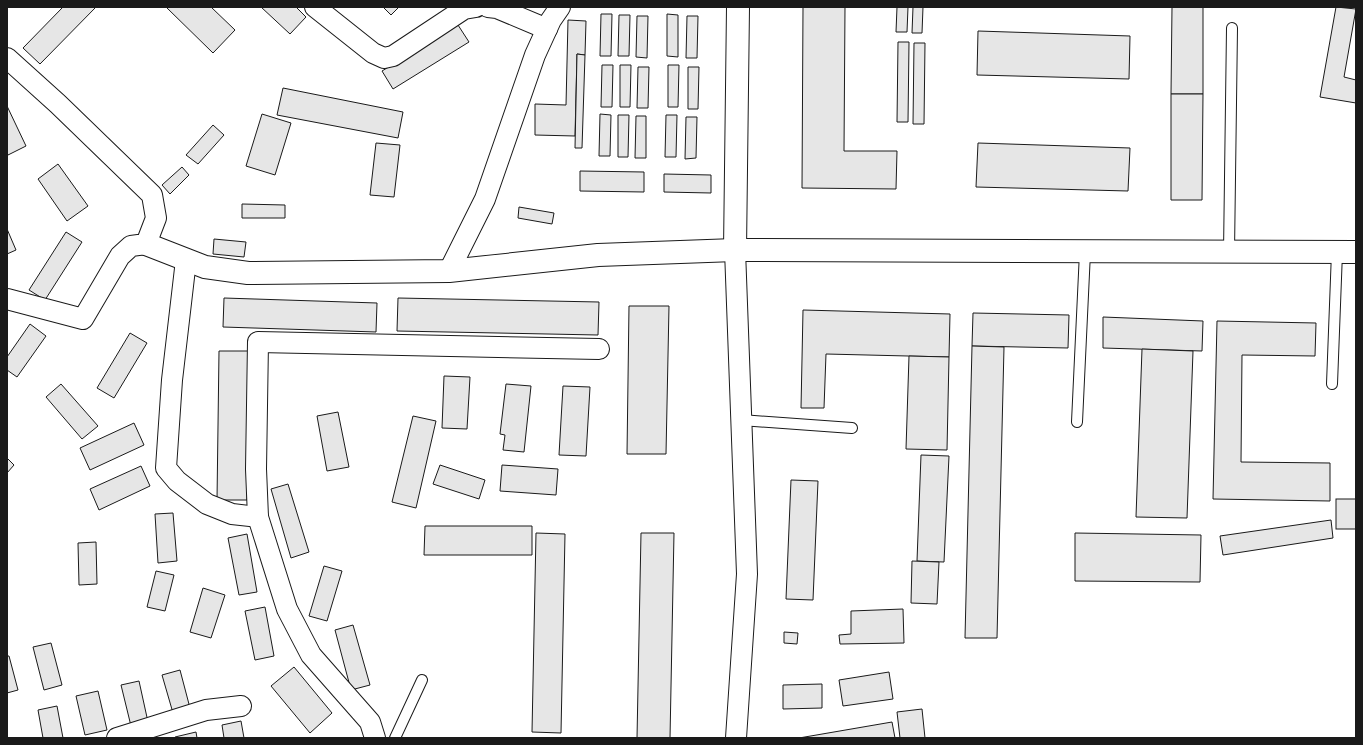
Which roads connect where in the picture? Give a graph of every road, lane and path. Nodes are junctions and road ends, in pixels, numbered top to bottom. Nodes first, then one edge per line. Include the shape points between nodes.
1 (315, 7) edge
2 (476, 7) edge
3 (488, 7) edge
4 (560, 7) edge
5 (738, 7) edge
6 (1232, 28) dead end
7 (547, 29) junction
8 (7, 58) edge
9 (146, 244) junction
10 (735, 250) junction
11 (1085, 252) junction
12 (1229, 252) junction
13 (1347, 252) edge
14 (186, 260) junction
15 (449, 270) junction
16 (7, 299) edge
17 (599, 349) dead end
18 (1332, 384) dead end
19 (741, 420) junction
20 (1077, 422) dead end
21 (852, 428) dead end
22 (258, 518) junction
23 (422, 680) dead end
24 (241, 706) dead end
25 (117, 738) edge
26 (375, 738) edge
27 (395, 738) edge
28 (736, 738) edge

1 - 2 street via 373,54 384,58 393,56 464,9
3 - 7 street via 497,8
4 - 7 street
5 - 10 street
6 - 12 lane
7 - 15 street via 535,55 485,199
8 - 9 street via 152,195 156,218
9 - 14 street
9 - 16 street via 131,246 120,256 83,319
10 - 11 street
10 - 15 street via 598,255
10 - 19 street
11 - 12 street
11 - 20 lane
12 - 13 street
13 - 18 lane
14 - 15 street via 204,267 248,273
14 - 22 street via 172,380 166,468 177,481 207,504 232,514
17 - 22 street via 258,342
19 - 21 lane
19 - 28 street via 747,574
22 - 26 street via 287,609 311,655 370,722
23 - 27 lane
24 - 25 street via 206,710

